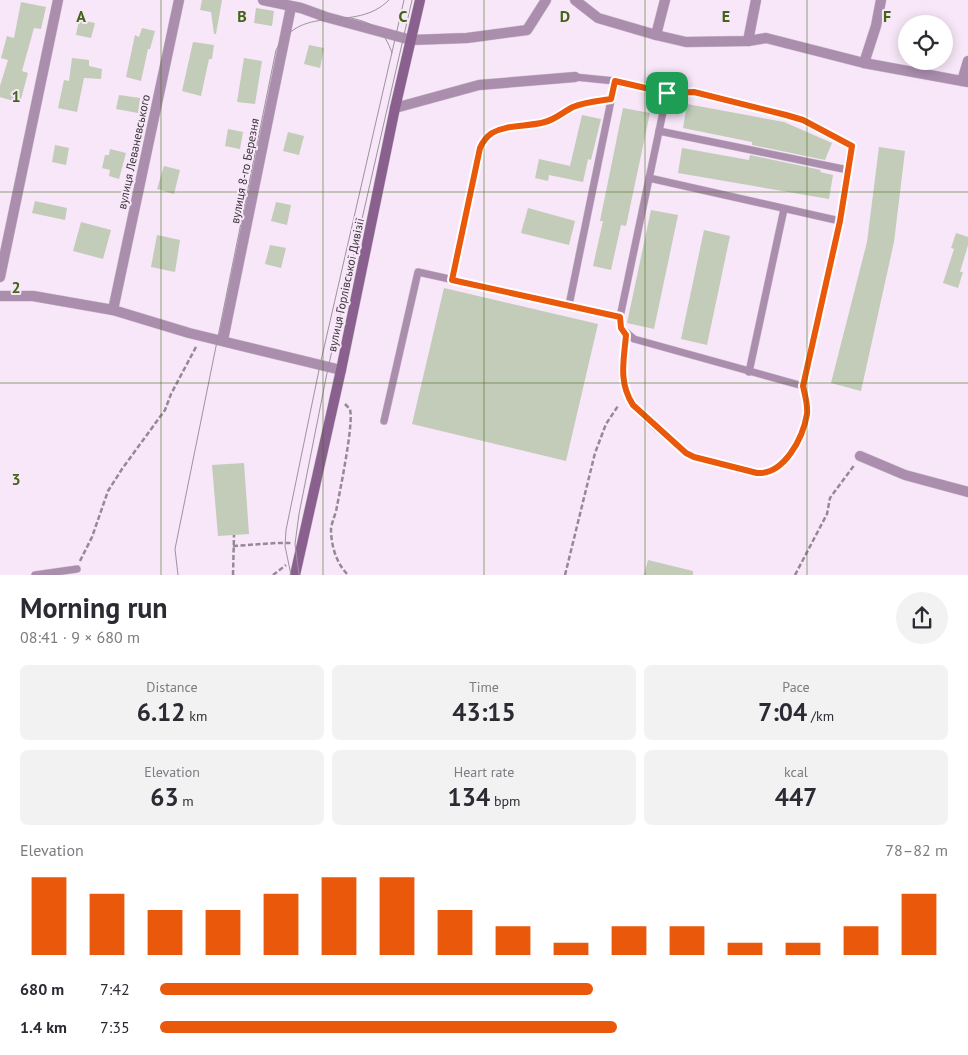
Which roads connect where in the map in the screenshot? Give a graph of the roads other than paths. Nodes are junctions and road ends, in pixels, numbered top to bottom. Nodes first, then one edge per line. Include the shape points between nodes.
1 (58, 0) edge
2 (179, 0) edge
3 (263, 0) edge
4 (420, 0) edge
5 (546, 0) edge
6 (575, 0) edge
7 (664, 0) edge
8 (756, 0) edge
9 (881, 0) edge
10 (298, 5) edge
11 (656, 35) junction
12 (411, 40) junction
13 (748, 41) junction
14 (968, 61) edge
15 (864, 63) junction
16 (575, 78) joint
17 (615, 81) junction
18 (965, 81) edge
19 (667, 93) junction
20 (611, 99) junction
21 (395, 108) junction
22 (659, 131) junction
23 (848, 170) junction
24 (649, 178) junction
25 (784, 209) junction
26 (840, 221) junction
27 (0, 277) edge
28 (452, 280) junction
29 (0, 296) edge
30 (569, 306) junction
31 (113, 310) junction
32 (620, 317) junction
33 (626, 335) junction
34 (223, 340) junction
35 (341, 370) junction
36 (750, 372) junction
37 (803, 386) junction
38 (384, 421) dead end
39 (860, 456) road end
40 (968, 492) edge
41 (77, 569) road end
42 (35, 575) edge
43 (295, 575) edge

1 - 27 street
2 - 31 street, вулиця Леваневського
3 - 10 street
4 - 12 main road, вулиця Горлівської Дивізії
5 - 12 street via 528,30 467,38
6 - 11 street via 598,18
7 - 11 street
8 - 13 street
9 - 15 street
10 - 12 street via 326,17
10 - 34 street, вулиця 8-го Березня
11 - 13 street via 686,42
12 - 21 main road, вулиця Горлівської Дивізії
13 - 15 street via 766,38
14 - 18 street
15 - 18 street
16 - 17 lane
16 - 21 street via 479,85
17 - 19 lane
17 - 20 lane
19 - 22 lane
19 - 23 lane via 694,92 803,120 852,146
20 - 28 lane via 589,102 545,122 504,129 484,139
20 - 30 lane
21 - 35 main road, вулиця Горлівської Дивізії
22 - 23 lane
22 - 24 lane
23 - 26 lane
24 - 25 lane
24 - 32 lane
25 - 26 lane
25 - 36 lane
26 - 37 lane
28 - 30 lane
28 - 38 lane via 418,272
29 - 31 street via 33,296
30 - 32 lane
31 - 34 street
32 - 33 lane via 621,328
33 - 36 lane
33 - 37 lane via 623,379 627,396 641,413 694,457 757,473 765,474 776,469 790,454 803,429 807,403
34 - 35 street
35 - 43 main road, вулиця Горлівської Дивізії
36 - 37 lane
39 - 40 street via 905,475
41 - 42 lane

